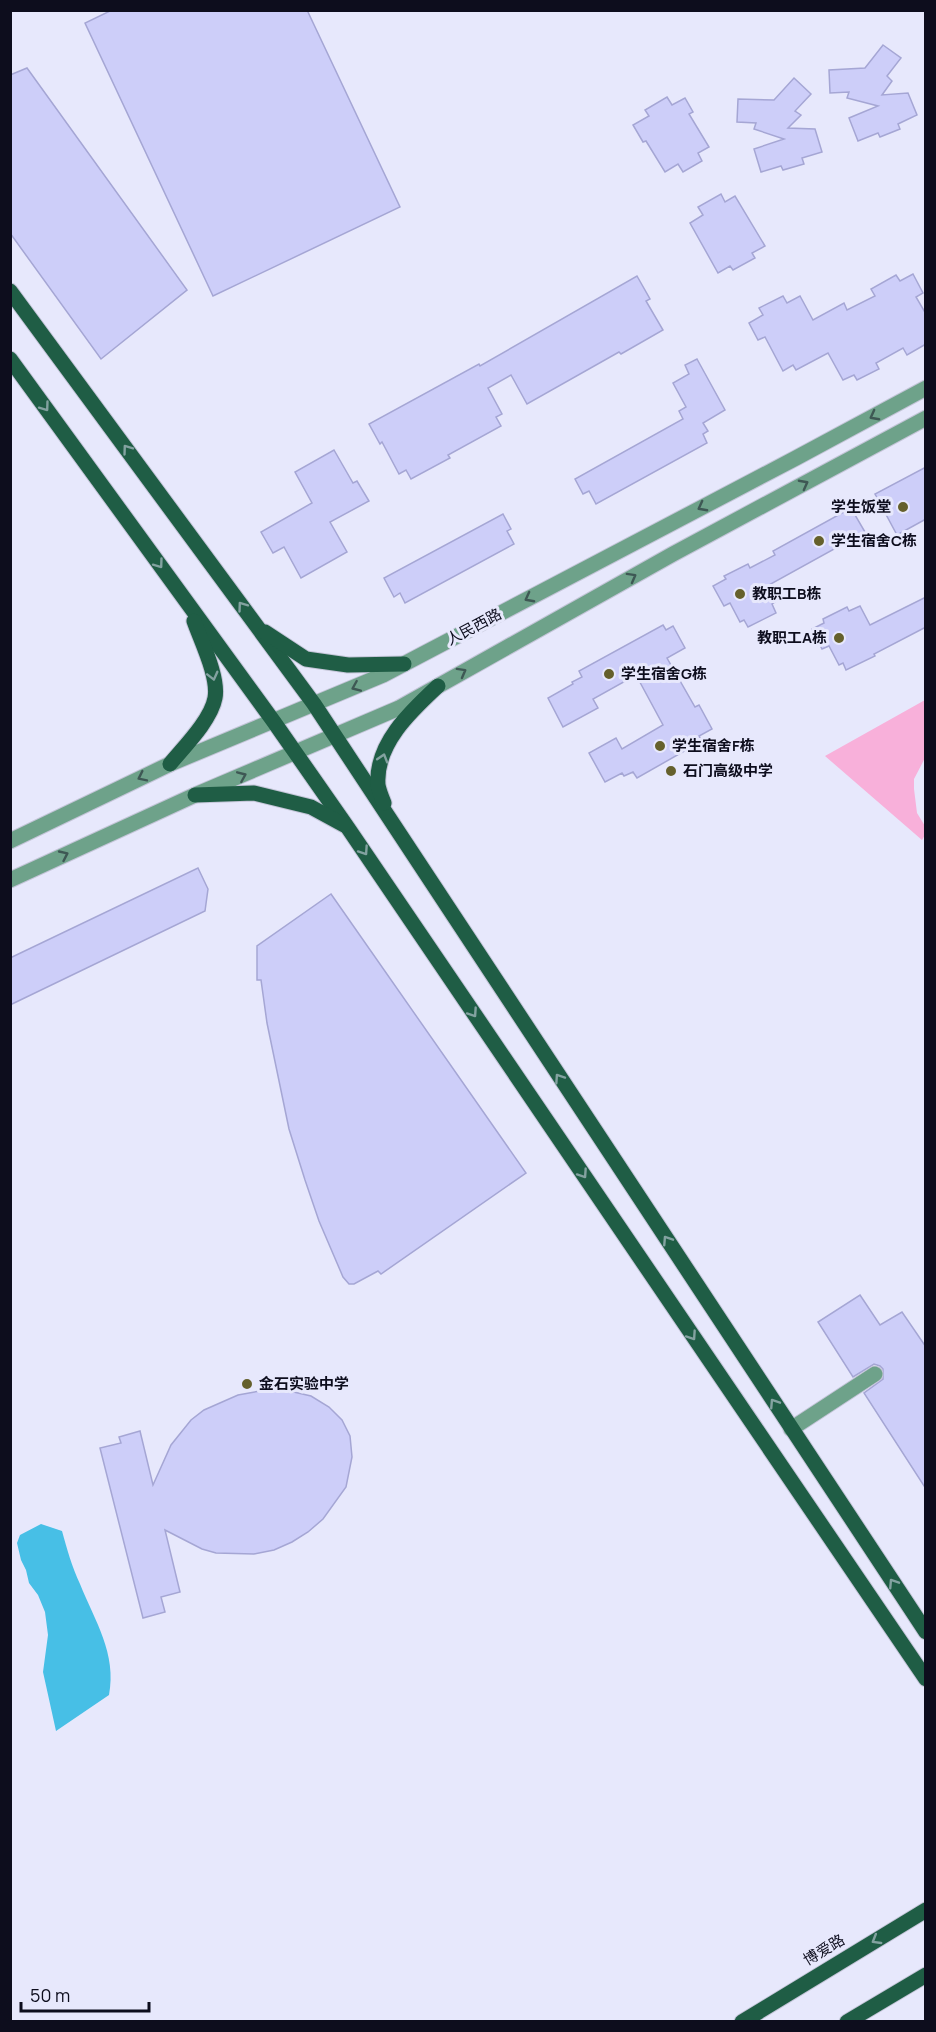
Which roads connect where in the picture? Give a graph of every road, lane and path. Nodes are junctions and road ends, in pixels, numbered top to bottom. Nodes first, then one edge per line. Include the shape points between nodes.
1 (10, 291) edge
2 (10, 359) edge
3 (926, 388) edge
4 (926, 418) edge
5 (186, 601) junction
6 (257, 627) junction
7 (404, 664) junction
8 (438, 686) junction
9 (314, 704) junction
10 (274, 722) junction
11 (335, 735) junction
12 (294, 752) junction
13 (170, 764) junction
14 (195, 795) junction
15 (387, 815) junction
16 (348, 828) junction
17 (10, 841) edge
18 (10, 880) edge
19 (876, 1374) dead end
20 (791, 1429) junction
21 (926, 1632) edge
22 (926, 1679) edge
23 (926, 1910) edge
24 (926, 1974) edge
25 (742, 2022) edge
26 (847, 2022) edge

6 -> 1 main road
2 -> 5 main road
3 -> 7 street, 人民西路
8 -> 4 street
5 - 10 main road
5 -> 13 main road via 215,680 216,698 210,714
6 - 7 main road via 306,659 348,665
6 - 9 main road
7 -> 9 street, 人民西路
8 - 11 street via 399,708
15 -> 8 main road via 378,785 386,749 414,708
9 - 10 street, 人民西路
9 - 11 main road
10 - 12 main road
10 - 13 street, 人民西路
11 - 12 street
11 - 15 main road
14 -> 12 street
12 - 16 main road
13 -> 17 street, 人民西路
14 - 16 main road via 254,793 311,807
18 -> 14 street
20 -> 15 main road
16 -> 22 main road
19 - 20 street
21 -> 20 main road
23 -> 25 main road, 博爱路
24 - 26 main road

